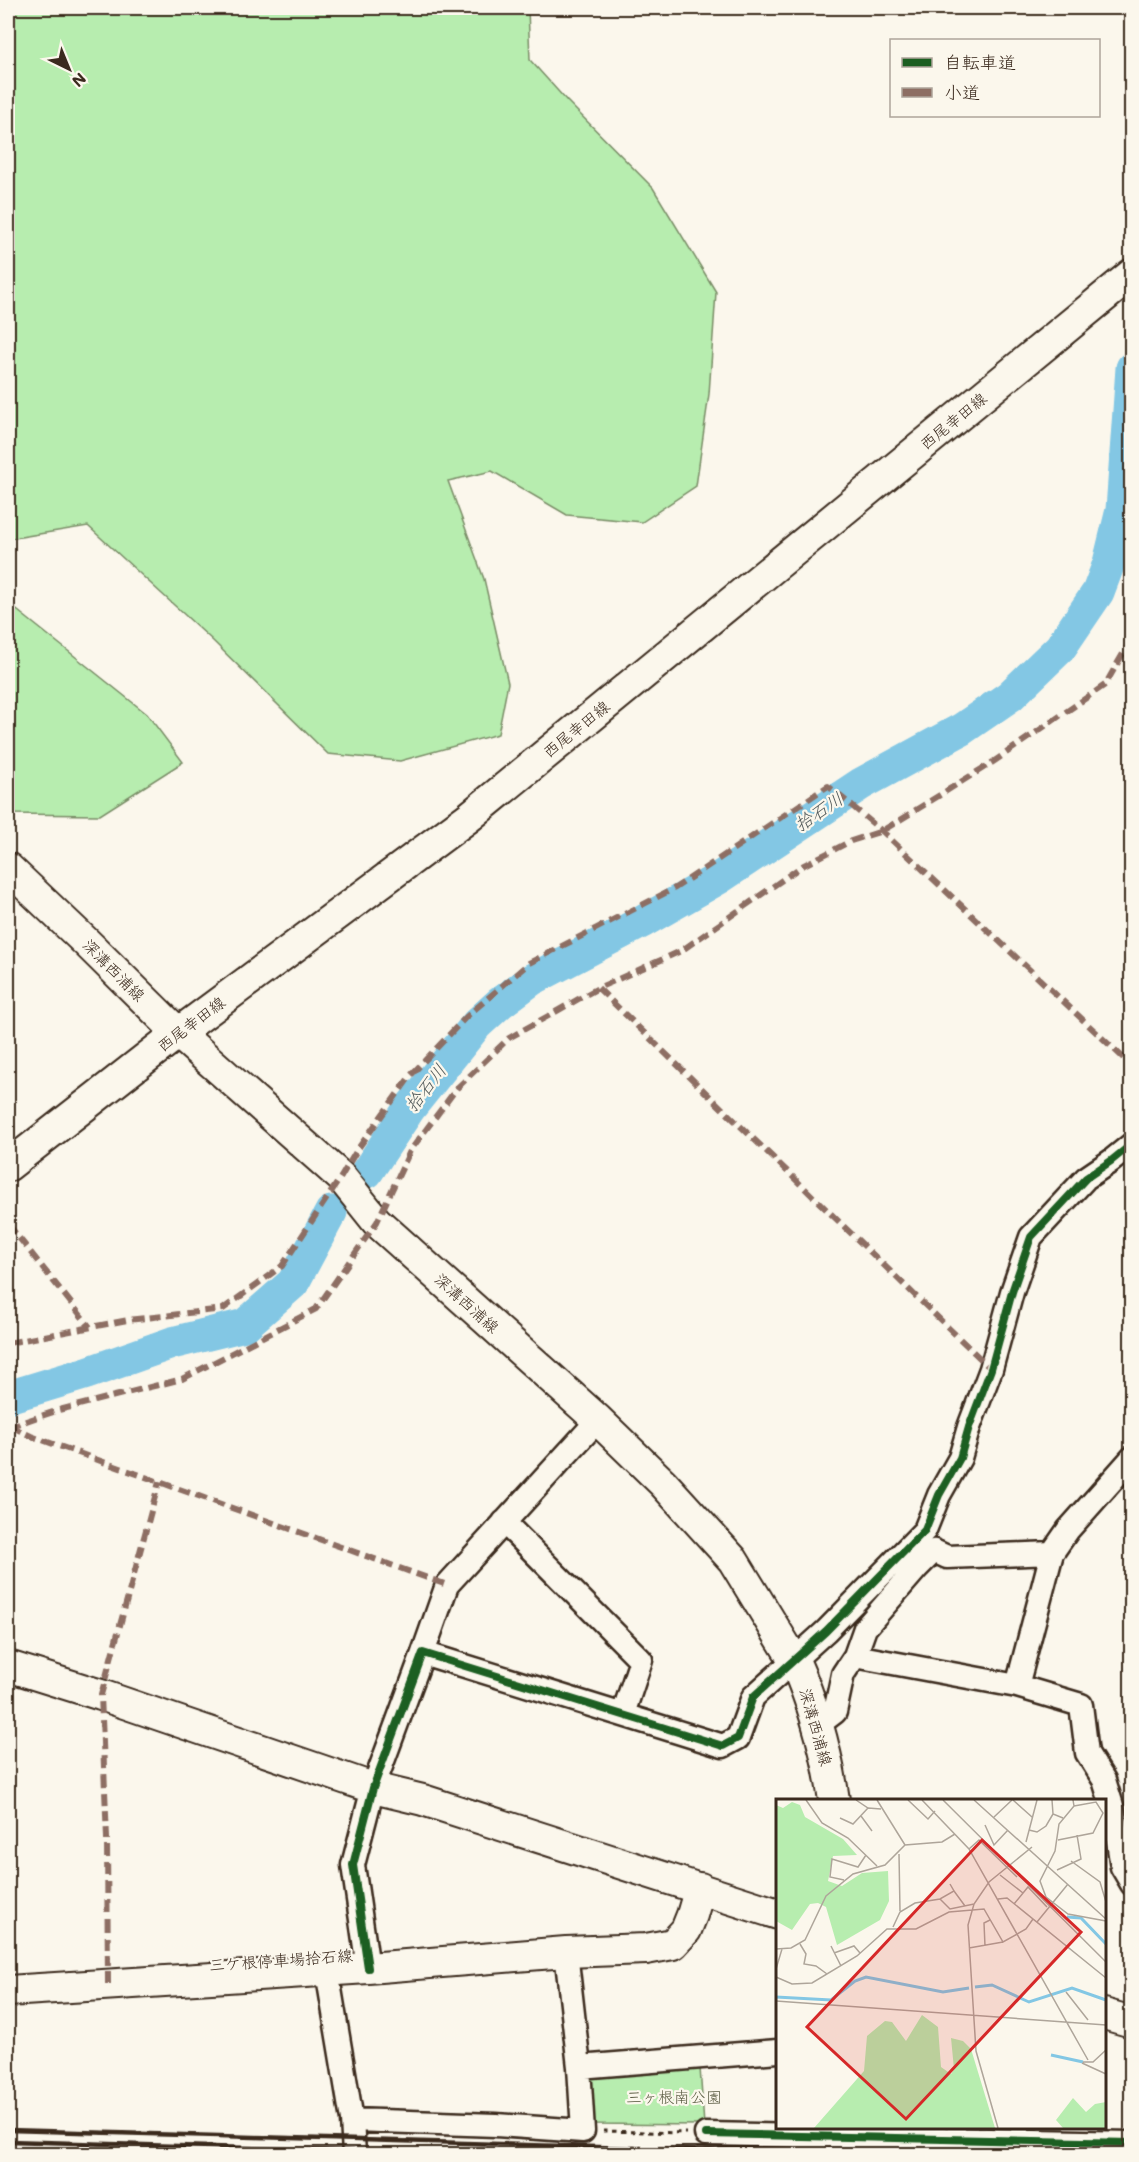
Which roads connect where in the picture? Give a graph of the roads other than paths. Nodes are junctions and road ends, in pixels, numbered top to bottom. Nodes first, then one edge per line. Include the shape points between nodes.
1 (1131, 274) edge
2 (8, 868) edge
3 (178, 1033) junction
4 (1131, 1144) edge
5 (8, 1166) edge
6 (598, 1420) junction
7 (1131, 1458) edge
8 (504, 1522) junction
9 (930, 1541) junction
10 (1052, 1553) junction
11 (423, 1653) junction
12 (855, 1656) junction
13 (794, 1660) junction
14 (8, 1666) edge
15 (1017, 1686) junction
16 (623, 1714) junction
17 (818, 1725) junction
18 (373, 1788) junction
19 (834, 1799) edge
20 (1131, 1884) edge
21 (700, 1888) junction
22 (776, 1914) edge
23 (566, 1952) junction
24 (368, 1968) junction
25 (327, 1971) junction
26 (8, 1991) edge
27 (1106, 2015) edge
28 (1131, 2022) edge
29 (776, 2050) edge
30 (579, 2067) junction
31 (352, 2120) junction
32 (706, 2134) road end
33 (811, 2139) edge
34 (1131, 2143) edge
35 (354, 2154) edge

1 - 3 main road, 西尾幸田線 via 469,817
2 - 3 main road, 深溝西浦線
3 - 5 main road, 西尾幸田線
3 - 6 main road, 深溝西浦線 via 341,1177 377,1222
4 - 9 street via 1086,1178 1031,1237 960,1458 939,1495
6 - 8 street
6 - 13 main road, 深溝西浦線 via 663,1483 733,1560
7 - 10 street
8 - 11 street via 447,1585
8 - 16 street via 641,1660
9 - 10 street via 947,1557
9 - 12 street via 917,1568 865,1628
9 - 13 street via 860,1598
10 - 15 street
11 - 16 street
11 - 18 street
12 - 15 street
12 - 17 street via 843,1674 835,1712
13 - 16 street via 753,1697 738,1738 723,1746
13 - 17 main road, 深溝西浦線
14 - 18 main road
15 - 20 street via 1081,1705 1087,1753 1104,1780 1122,1867
17 - 19 main road, 深溝西浦線
18 - 21 main road via 423,1800
18 - 24 street via 353,1866
21 - 22 main road
21 - 23 main road, 三ケ根停車場拾石線 via 686,1930 673,1944
23 - 24 main road, 三ケ根停車場拾石線
23 - 30 street
24 - 25 main road, 三ケ根停車場拾石線
25 - 26 main road, 三ケ根停車場拾石線
25 - 31 street
27 - 28 main road
29 - 30 street
30 - 31 street via 583,2131
31 - 35 street
32 - 33 street
33 - 34 street

